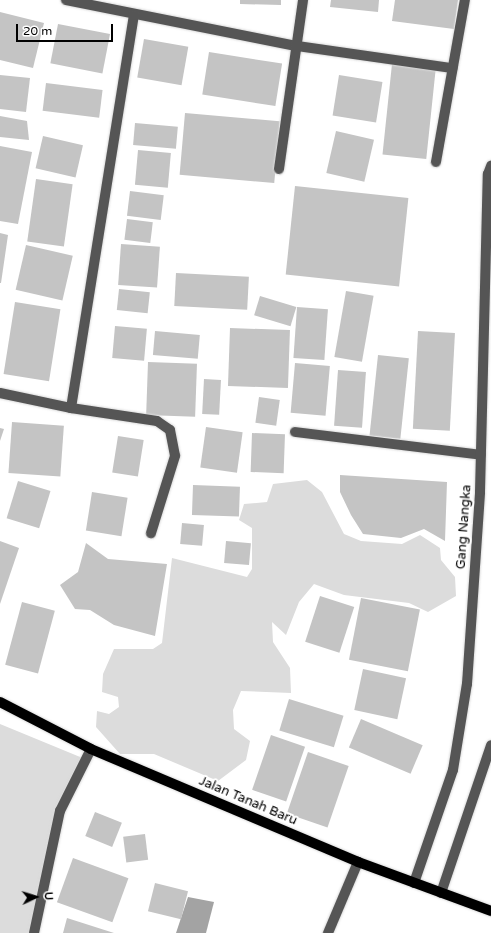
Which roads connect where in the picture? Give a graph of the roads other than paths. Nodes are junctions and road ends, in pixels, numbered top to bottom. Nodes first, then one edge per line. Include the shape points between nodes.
1 (66, 0) edge
2 (303, 0) edge
3 (465, 0) edge
4 (134, 15) junction
5 (297, 46) junction
6 (452, 68) junction
7 (436, 162) dead end
8 (491, 166) edge
9 (279, 169) dead end
10 (0, 393) edge
11 (71, 408) junction
12 (295, 432) dead end
13 (481, 455) junction
14 (151, 533) dead end
15 (0, 702) edge
16 (491, 745) edge
17 (91, 749) junction
18 (358, 862) junction
19 (414, 883) junction
20 (441, 893) junction
21 (491, 912) edge
22 (328, 932) edge
23 (34, 933) edge

1 - 4 street
2 - 5 street
3 - 6 street
4 - 5 street
4 - 11 street
5 - 6 street
5 - 9 street
6 - 7 street
8 - 13 street, Gang Nangka via 488,174
10 - 11 street
11 - 14 street via 157,422 170,430 175,456
12 - 13 street
13 - 19 street, Gang Nangka via 467,684 453,770
15 - 17 main road, Jalan Tanah Baru
16 - 20 street
17 - 18 main road, Jalan Tanah Baru
17 - 23 street via 60,811
18 - 19 main road, Jalan Tanah Baru
18 - 22 street
19 - 20 main road, Jalan Tanah Baru
20 - 21 main road, Jalan Tanah Baru

